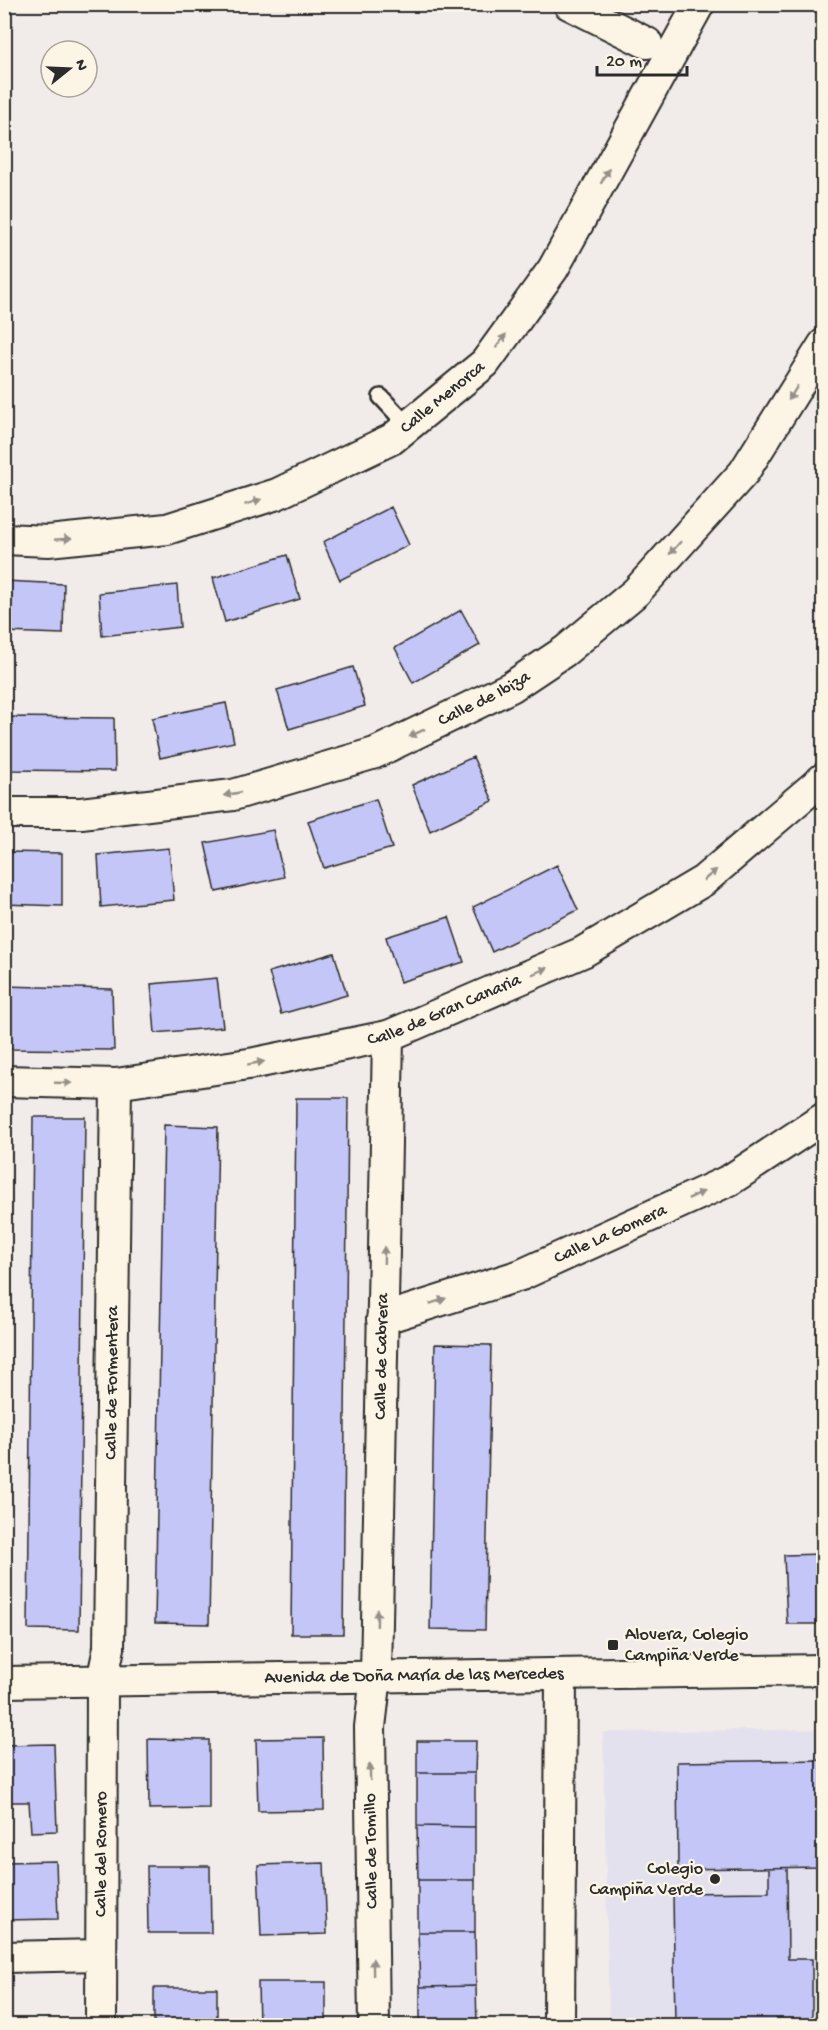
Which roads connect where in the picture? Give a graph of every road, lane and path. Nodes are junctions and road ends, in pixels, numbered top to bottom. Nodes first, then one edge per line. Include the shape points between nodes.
1 (569, 4) edge
2 (699, 4) edge
3 (647, 43) dead end
4 (824, 344) edge
5 (381, 397) dead end
6 (408, 426) junction
7 (4, 539) edge
8 (824, 778) edge
9 (4, 813) edge
10 (388, 1036) junction
11 (4, 1081) edge
12 (116, 1084) junction
13 (824, 1118) edge
14 (382, 1319) junction
15 (824, 1670) edge
16 (561, 1674) junction
17 (376, 1677) junction
18 (102, 1681) junction
19 (4, 1682) edge
20 (101, 1955) junction
21 (4, 1957) edge
22 (101, 2025) edge
23 (374, 2025) edge
24 (559, 2025) edge

1 - 3 street
6 -> 2 street, Calle Menorca via 485,363 553,269
4 -> 9 street, Calle de Ibiza via 744,472 636,592 565,651 511,687 375,753 233,795 81,813
5 - 6 lane
7 -> 6 street, Calle Menorca via 48,541 167,530 277,494 393,439
10 -> 8 street, Calle de Gran Canaria via 583,952 703,881
12 -> 10 street, Calle de Gran Canaria via 255,1063
14 -> 10 street, Calle de Cabrera
11 -> 12 street, Calle de Gran Canaria
12 - 18 street, Calle de Formentera via 109,1648
14 -> 13 street, Calle La Gomera via 521,1275 552,1261 730,1180
17 -> 14 street, Calle de Cabrera
15 - 16 street, Avenida de Doña María de las Mercedes
16 - 17 street, Avenida de Doña María de las Mercedes
16 - 24 street
17 - 18 street, Avenida de Doña María de las Mercedes
23 -> 17 street, Calle de Tomillo via 370,1727
18 - 19 street, Avenida de Doña María de las Mercedes
18 - 20 street, Calle del Romero
20 - 21 street
20 - 22 street, Calle del Romero

